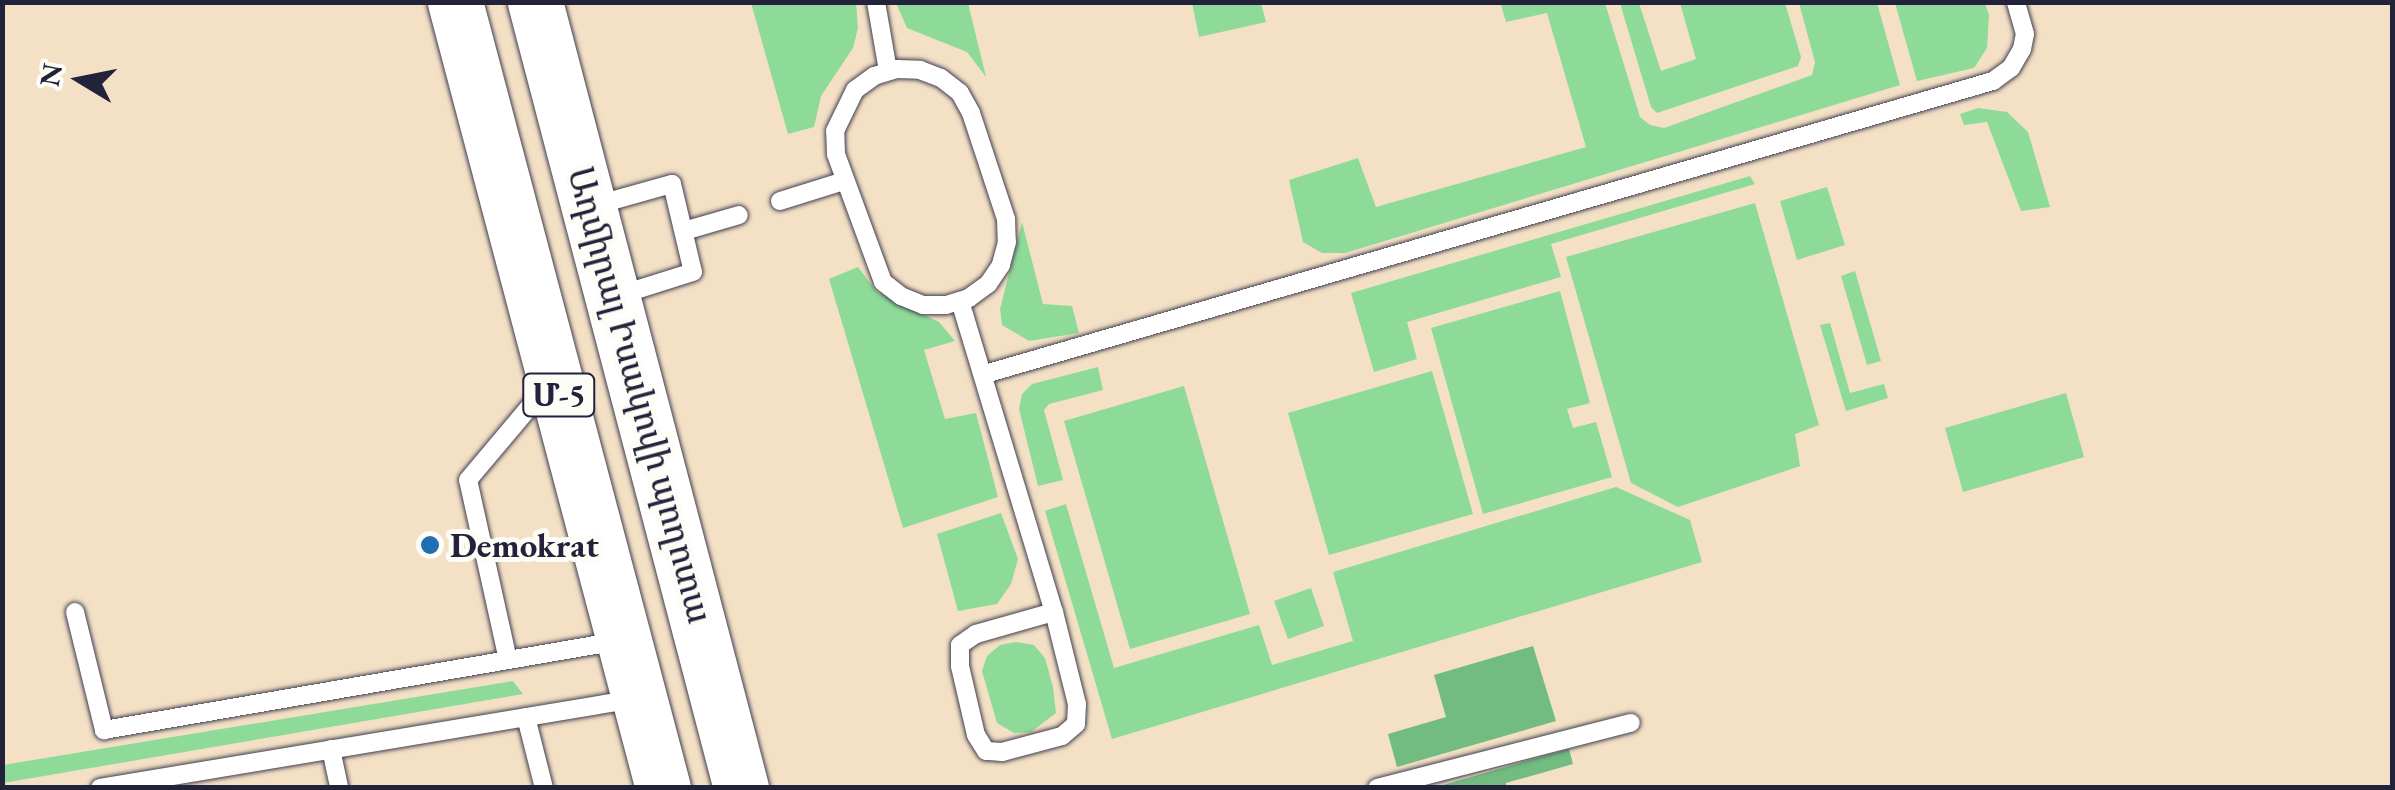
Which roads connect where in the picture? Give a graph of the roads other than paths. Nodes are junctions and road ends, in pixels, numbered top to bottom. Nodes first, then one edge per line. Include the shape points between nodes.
1 (423, 2) edge
2 (455, 2) edge
3 (876, 2) edge
4 (2016, 2) edge
5 (538, 7) edge
6 (473, 64) junction
7 (888, 71) junction
8 (844, 182) junction
9 (780, 201) dead end
10 (592, 207) junction
11 (739, 214) dead end
12 (684, 232) junction
13 (614, 296) junction
14 (960, 301) junction
15 (985, 374) junction
16 (554, 377) junction
17 (75, 612) dead end
18 (1054, 612) junction
19 (623, 640) junction
20 (508, 660) junction
21 (640, 698) junction
22 (526, 717) junction
23 (1631, 723) dead end
24 (331, 749) junction
25 (100, 788) edge
26 (339, 788) edge
27 (544, 788) edge
28 (663, 788) edge
29 (742, 788) edge
30 (1377, 788) edge

1 - 6 highway
2 - 6 highway, Մ-5
3 - 7 lane
4 - 15 lane via 2022,49 1993,81
5 - 10 highway, Ադմիրալ Իսակովի պողոտա / Մ-5
6 - 16 highway, Մ-5
7 - 8 lane via 855,90 842,108 835,130
7 - 14 lane via 920,70 960,94 1006,218 1001,265 988,284
8 - 9 lane
8 - 14 lane via 883,282 923,305
10 - 12 lane via 672,184
10 - 13 highway, Ադմիրալ Իսակովի պողոտա / Մ-5
11 - 12 lane
12 - 13 lane via 694,272
13 - 29 highway, Ադմիրալ Իսակովի պողոտա / Մ-5
14 - 15 lane
15 - 18 lane
16 - 19 highway, Մ-5
16 - 20 lane via 468,480
17 - 20 lane via 104,730
18 - 18 lane via 1078,704 1076,724 1062,736 986,751 976,735 960,645 976,634
19 - 20 lane
19 - 21 highway, Մ-5
21 - 22 lane
21 - 28 highway, Մ-5
22 - 24 lane
22 - 27 lane
23 - 30 lane
24 - 25 lane
24 - 26 lane

